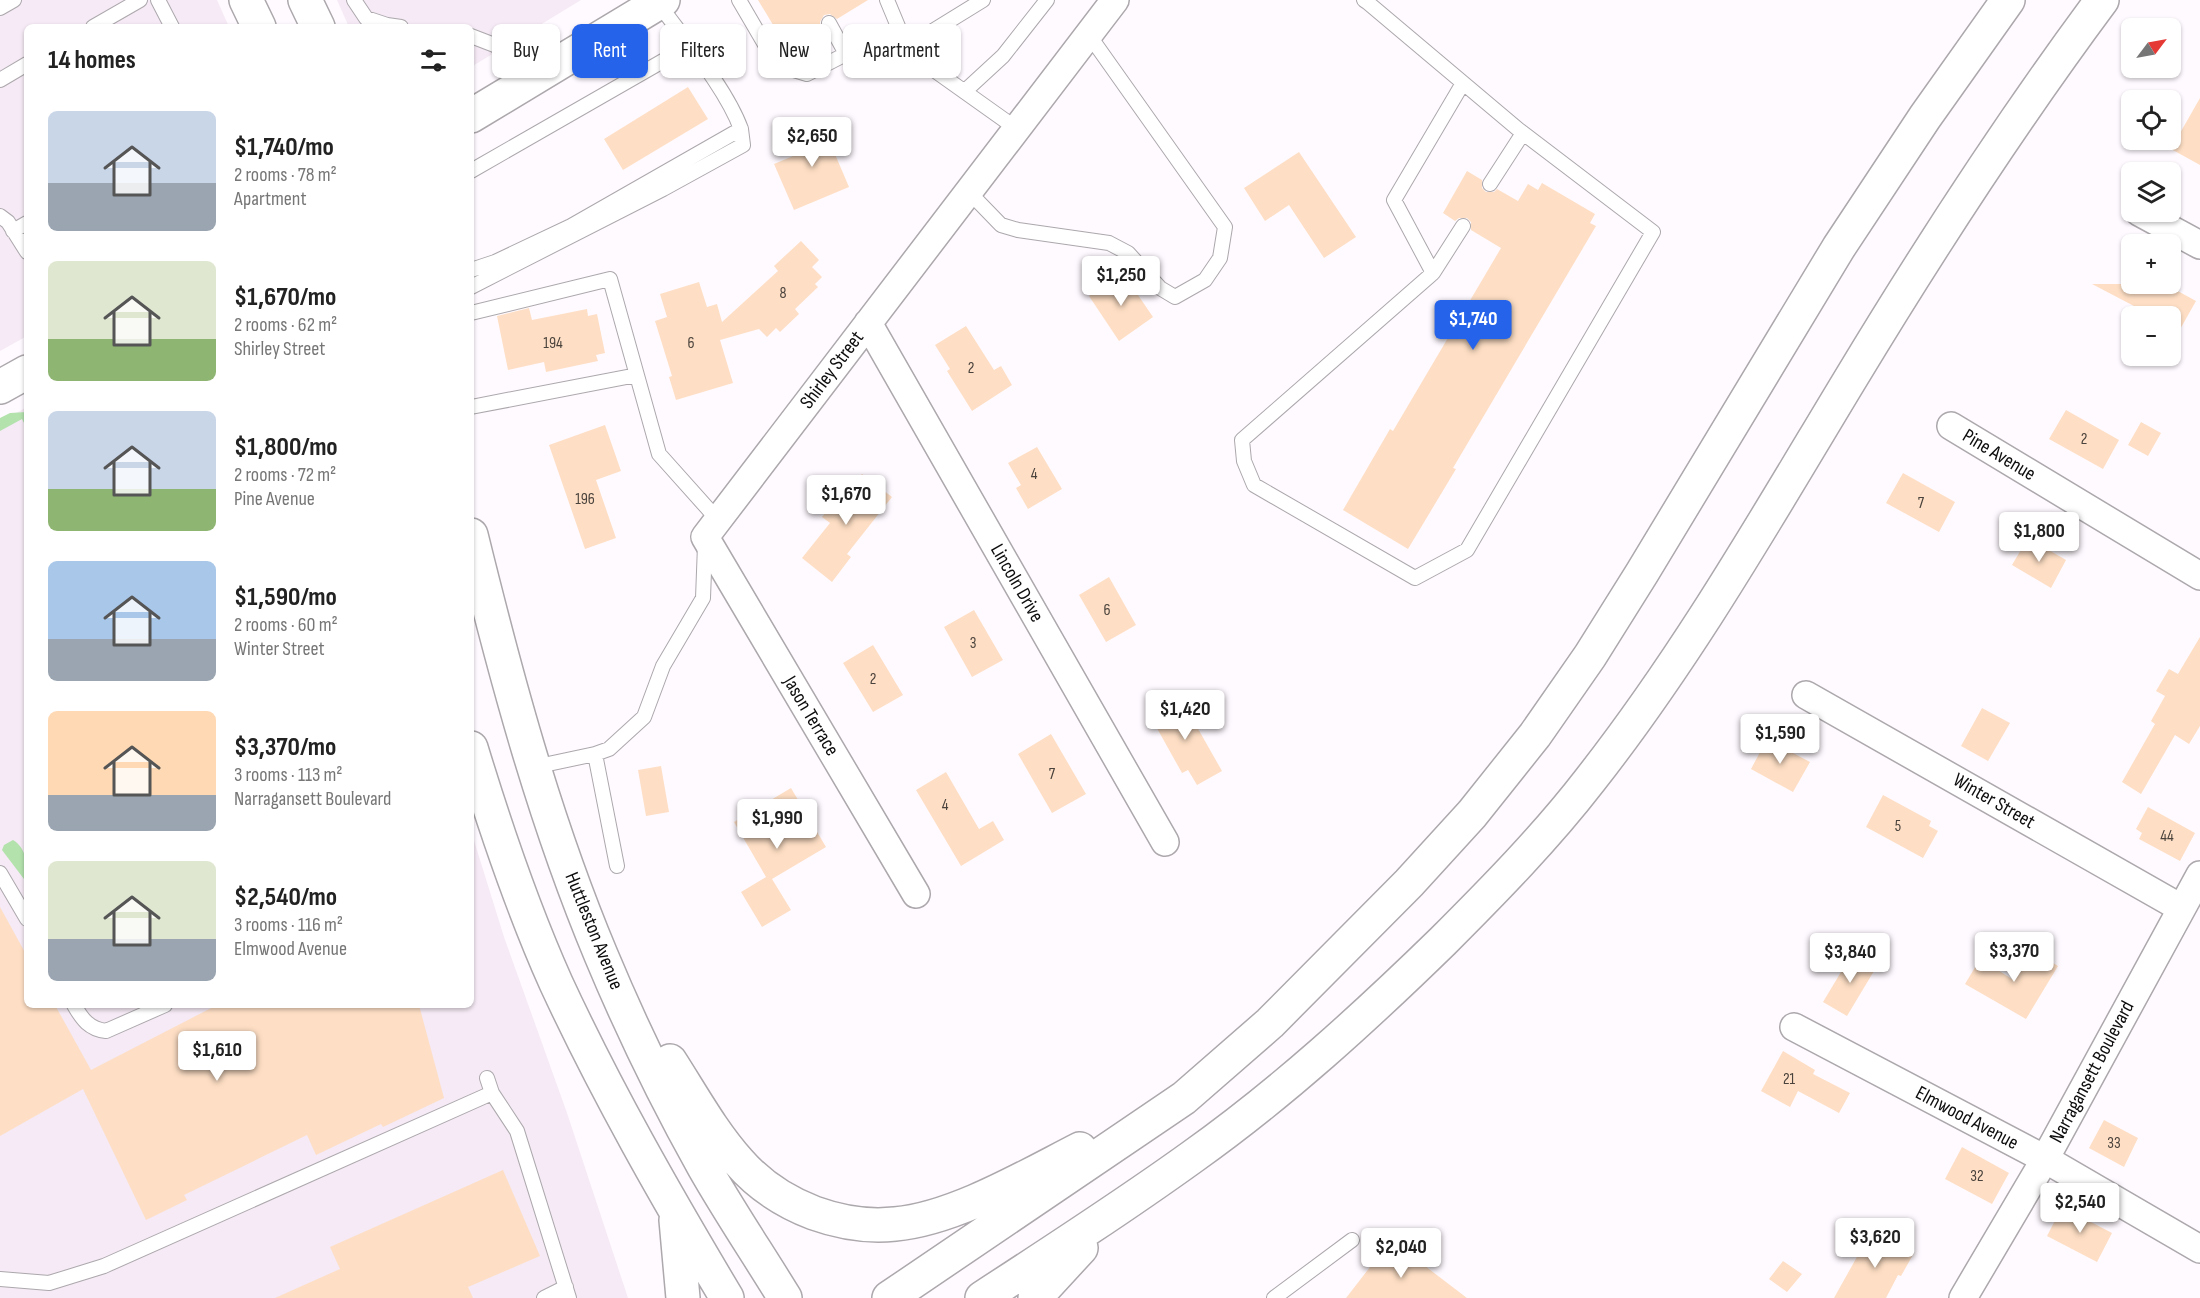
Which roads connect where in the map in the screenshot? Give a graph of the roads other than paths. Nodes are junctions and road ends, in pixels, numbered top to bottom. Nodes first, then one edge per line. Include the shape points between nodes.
1 (14, 0) edge
2 (140, 0) edge
3 (158, 0) edge
4 (246, 0) edge
5 (306, 0) edge
6 (354, 0) edge
7 (739, 0) edge
8 (887, 0) edge
9 (983, 0) edge
10 (1047, 0) edge
11 (1115, 0) edge
12 (1364, 0) edge
13 (2008, 0) edge
14 (2102, 0) edge
15 (660, 2) edge
16 (0, 8) edge
17 (829, 23) dead end
18 (98, 24) edge
19 (170, 24) edge
20 (258, 24) edge
21 (317, 24) edge
22 (380, 24) edge
23 (674, 24) edge
24 (897, 24) edge
25 (944, 24) edge
26 (1089, 34) junction
27 (474, 37) edge
28 (660, 63) edge
29 (24, 66) edge
30 (712, 78) edge
31 (946, 78) edge
32 (0, 80) edge
33 (1463, 82) junction
34 (520, 86) junction
35 (964, 91) junction
36 (474, 114) edge
37 (741, 129) junction
38 (1017, 129) junction
39 (1523, 133) junction
40 (474, 169) edge
41 (1490, 184) dead end
42 (969, 192) junction
43 (0, 216) edge
44 (2159, 222) edge
45 (24, 225) edge
46 (1463, 226) dead end
47 (13, 231) junction
48 (2200, 245) edge
49 (24, 248) edge
50 (474, 269) edge
51 (1433, 273) junction
52 (474, 285) edge
53 (474, 312) edge
54 (868, 323) junction
55 (24, 374) edge
56 (637, 375) junction
57 (0, 387) edge
58 (474, 406) edge
59 (1951, 426) dead end
60 (712, 529) junction
61 (474, 547) edge
62 (2200, 576) edge
63 (1806, 694) dead end
64 (595, 754) junction
65 (474, 757) edge
66 (534, 767) junction
67 (1165, 842) dead end
68 (617, 866) dead end
69 (0, 873) edge
70 (2200, 875) edge
71 (916, 894) dead end
72 (2181, 908) junction
73 (24, 914) edge
74 (601, 956) junction
75 (77, 1008) edge
76 (158, 1008) edge
77 (1794, 1027) dead end
78 (487, 1078) dead end
79 (492, 1093) junction
80 (1184, 1098) junction
81 (2045, 1159) junction
82 (675, 1209) junction
83 (1116, 1210) junction
84 (1352, 1240) dead end
85 (2200, 1249) edge
86 (0, 1280) edge
87 (567, 1293) edge
88 (544, 1298) edge
89 (683, 1298) edge
90 (727, 1298) edge
91 (785, 1298) edge
92 (889, 1298) edge
93 (982, 1298) edge
94 (1035, 1298) edge
95 (1274, 1298) edge
96 (1963, 1298) edge

1 - 16 lane
2 - 18 lane
3 - 19 lane
4 - 20 main road
5 - 21 main road
6 - 22 lane via 366,18
7 - 17 lane via 770,53 784,67 807,74 846,54
8 - 24 lane
9 - 25 lane
10 - 35 lane via 1003,56
11 - 26 street, Shirley Street
12 - 33 lane
13 - 80 main road via 1839,247 1642,573 1535,735 1472,814 1408,883 1270,1023
14 - 83 main road via 2013,125 1932,249 1703,622 1588,783 1508,874 1346,1033 1267,1100
15 - 23 lane
15 - 34 main road
26 - 38 street, Shirley Street
26 - 42 lane via 1225,227 1220,258 1205,280 1175,297 1160,288 1128,253 1109,243 1001,225
27 - 34 lane via 497,46
28 - 40 lane
29 - 32 lane
30 - 37 lane
31 - 35 lane
33 - 39 lane
33 - 51 lane via 1395,200
34 - 36 main road
35 - 38 lane
37 - 50 lane via 571,226
37 - 52 lane via 743,145
38 - 42 street, Shirley Street
39 - 41 lane
39 - 51 lane via 1653,232 1467,550 1415,578 1254,485 1244,461 1242,440
42 - 54 street, Shirley Street
43 - 47 lane
44 - 48 street
45 - 47 lane
46 - 51 lane
47 - 49 lane
53 - 56 lane via 610,279
54 - 60 street, Shirley Street
54 - 67 street, Lincoln Drive
55 - 57 main road
56 - 58 lane
56 - 60 lane via 660,454
59 - 62 street, Pine Avenue
60 - 64 lane via 703,598 663,666 644,717 609,749
60 - 71 street, Jason Terrace
61 - 66 main road, Huttleston Avenue
63 - 72 street, Winter Street
64 - 66 lane
64 - 68 lane
65 - 82 main road via 555,980 598,1069
66 - 74 main road, Huttleston Avenue
69 - 73 lane
70 - 72 street, Narragansett Boulevard
72 - 81 street, Narragansett Boulevard
74 - 80 main road via 741,1164 779,1197 828,1218 895,1224 937,1214 990,1194
74 - 91 main road, Huttleston Avenue via 705,1168
75 - 76 lane via 85,1022 106,1031
77 - 81 street, Elmwood Avenue
78 - 79 lane
79 - 86 lane via 104,1266 49,1283
79 - 87 lane via 517,1131
80 - 92 main road
81 - 85 street, Elmwood Avenue
81 - 96 street, Narragansett Boulevard
82 - 89 main road
82 - 90 main road
83 - 93 main road
83 - 94 main road
84 - 95 lane
87 - 88 lane

